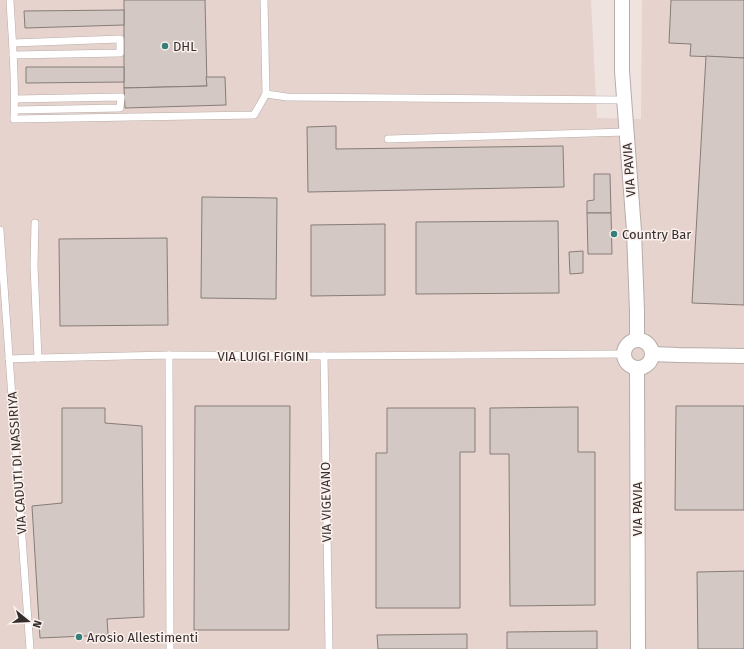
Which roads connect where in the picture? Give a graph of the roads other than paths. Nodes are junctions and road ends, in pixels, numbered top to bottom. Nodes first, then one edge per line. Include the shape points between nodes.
1 (10, 0) edge
2 (264, 0) edge
3 (622, 0) edge
4 (12, 43) junction
5 (13, 55) junction
6 (266, 94) junction
7 (15, 99) junction
8 (624, 100) junction
9 (15, 110) junction
10 (626, 132) junction
11 (388, 139) dead end
12 (35, 223) dead end
13 (0, 230) edge
14 (637, 340) junction
15 (623, 354) junction
16 (652, 354) junction
17 (168, 355) junction
18 (324, 356) junction
19 (744, 356) edge
20 (38, 358) junction
21 (9, 359) junction
22 (636, 368) junction
23 (30, 649) edge
24 (170, 649) edge
25 (329, 649) edge
26 (638, 649) edge

1 - 4 lane
2 - 6 lane
3 - 8 street, VIA PAVIA
4 - 5 lane
4 - 5 lane via 120,39 120,52
5 - 7 lane
6 - 8 lane via 287,97
6 - 9 lane via 254,115 14,119
7 - 9 lane
7 - 9 lane via 121,96 120,108
8 - 10 street, VIA PAVIA
10 - 11 lane
10 - 14 street, VIA PAVIA via 634,238
12 - 20 lane
13 - 21 lane, VIA CADUTI DI NASSIRIYA
14 - 15 street via 630,342
14 - 16 street via 644,341
15 - 18 lane, VIA LUIGI FIGINI
15 - 22 street via 625,361
16 - 19 street
16 - 22 street via 650,362 644,367
17 - 18 lane, VIA LUIGI FIGINI
17 - 20 lane, VIA LUIGI FIGINI
17 - 24 lane
18 - 25 lane, VIA VIGEVANO
20 - 21 lane, VIA LUIGI FIGINI
21 - 23 lane, VIA CADUTI DI NASSIRIYA
22 - 26 street, VIA PAVIA

